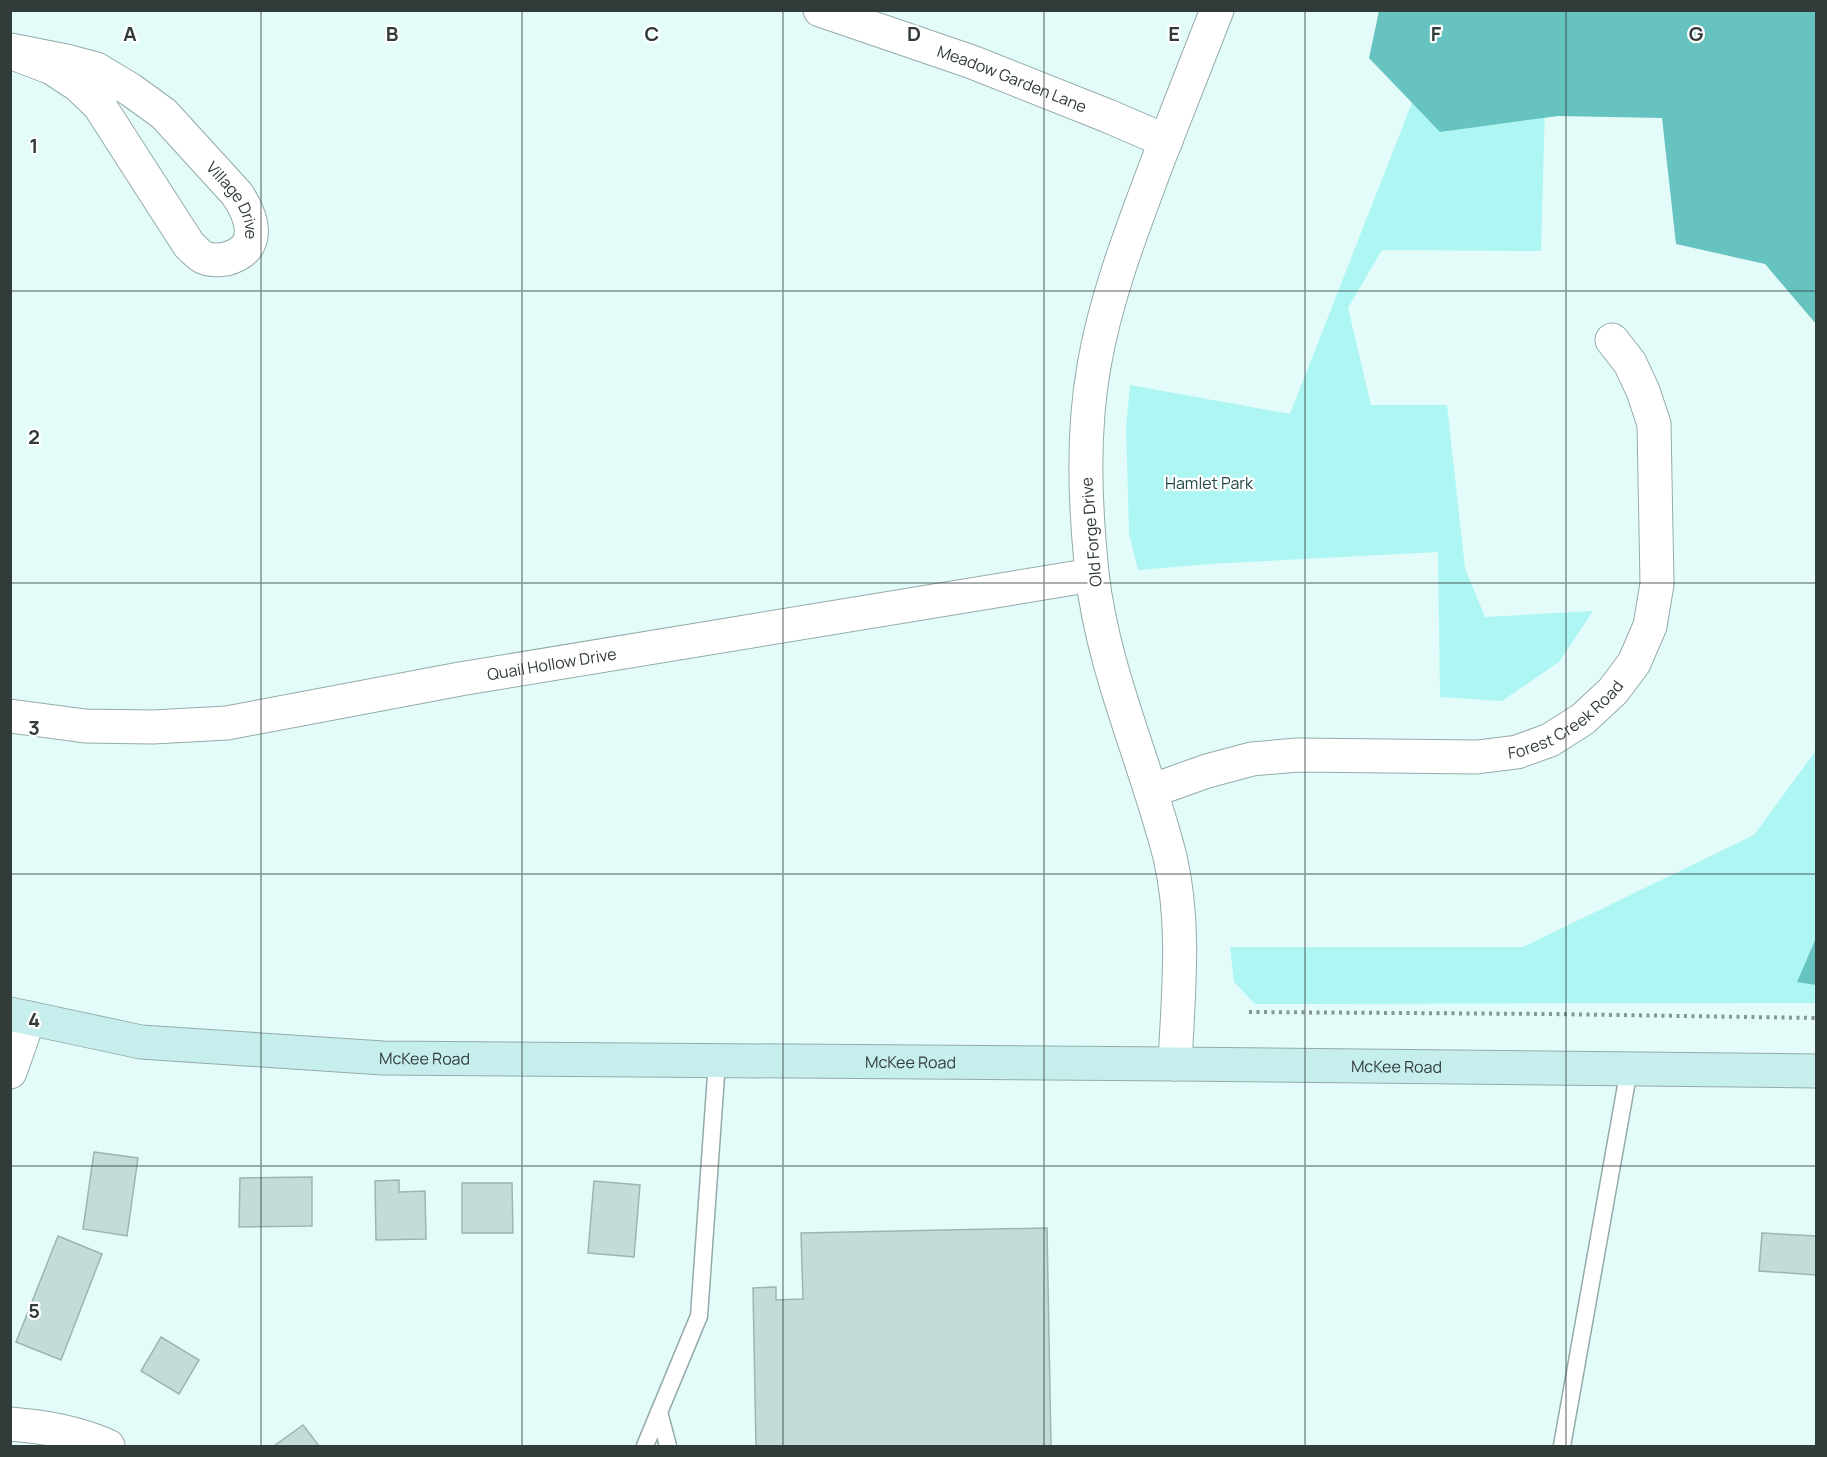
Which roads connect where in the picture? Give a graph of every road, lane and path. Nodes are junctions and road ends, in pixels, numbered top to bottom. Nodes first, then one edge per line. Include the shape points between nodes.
1 (820, 10) edge
2 (1217, 10) edge
3 (10, 51) edge
4 (1166, 141) junction
5 (1611, 340) dead end
6 (1092, 575) junction
7 (10, 716) edge
8 (1151, 791) junction
9 (1249, 1012) dead end
10 (20, 1016) edge
11 (1816, 1018) edge
12 (717, 1061) junction
13 (1175, 1064) junction
14 (1629, 1069) junction
15 (1816, 1071) edge
16 (10, 1072) edge
17 (659, 1412) junction
18 (10, 1424) edge
19 (108, 1446) edge
20 (645, 1446) edge
21 (668, 1446) edge
22 (1562, 1446) edge

1 - 4 street, Meadow Garden Lane via 972,62
2 - 4 street, Old Forge Drive
3 - 3 street, Village Drive via 52,68 99,105 189,244 203,257 223,260 244,251 252,231 245,207 164,114 96,69
4 - 6 street, Old Forge Drive via 1111,288 1094,366 1086,428
5 - 8 street, Forest Creek Road via 1630,363 1654,424 1657,584 1650,626 1634,663 1613,691 1583,719 1550,740 1517,752 1477,757 1298,755 1252,759
6 - 7 street, Quail Hollow Drive via 460,679 227,723 85,726
6 - 8 street, Old Forge Drive via 1103,634
8 - 13 street, Old Forge Drive via 1178,906
9 - 11 path
10 - 12 main road, McKee Road via 141,1042 383,1058
10 - 16 street
12 - 13 main road, McKee Road
12 - 17 lane via 699,1316
13 - 14 main road, McKee Road
14 - 15 main road, McKee Road
14 - 22 lane
17 - 20 lane
17 - 21 lane
18 - 19 street via 50,1427

